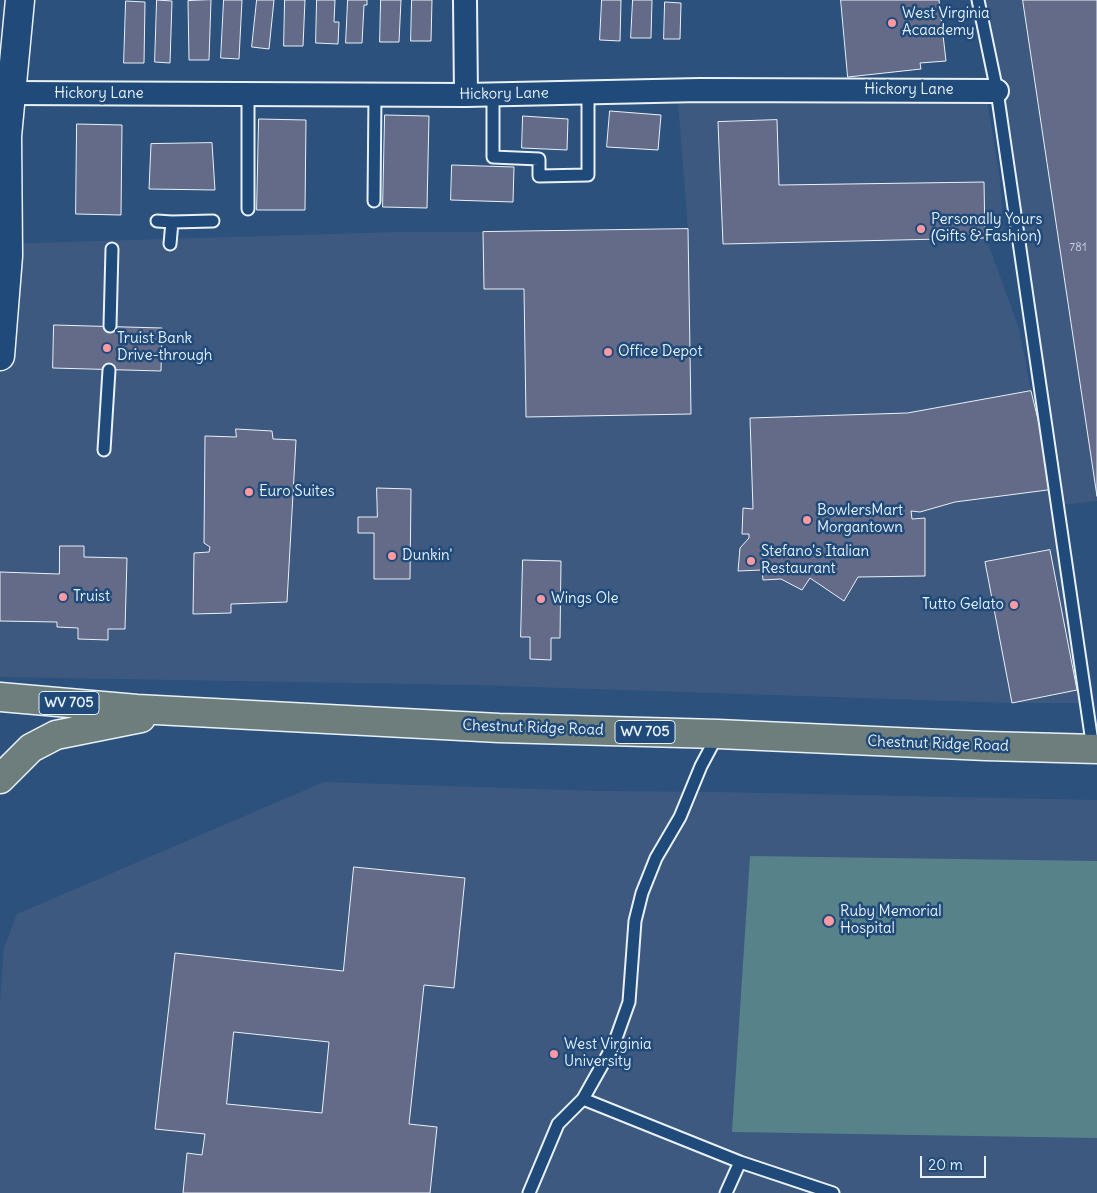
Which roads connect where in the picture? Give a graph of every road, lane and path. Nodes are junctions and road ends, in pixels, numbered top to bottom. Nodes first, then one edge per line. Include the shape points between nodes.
1 (20, 0) edge
2 (465, 0) edge
3 (978, 0) edge
4 (996, 91) junction
5 (588, 92) junction
6 (11, 93) junction
7 (248, 94) junction
8 (493, 94) junction
9 (375, 95) junction
10 (466, 95) junction
11 (4, 135) edge
12 (374, 201) dead end
13 (248, 209) dead end
14 (213, 221) dead end
15 (157, 222) dead end
16 (172, 222) junction
17 (170, 244) dead end
18 (112, 248) dead end
19 (110, 326) dead end
20 (0, 356) edge
21 (109, 370) dead end
22 (104, 450) dead end
23 (0, 697) edge
24 (174, 711) junction
25 (718, 734) junction
26 (1095, 749) edge
27 (0, 779) edge
28 (583, 1099) junction
29 (740, 1162) junction
30 (815, 1190) edge
31 (529, 1193) edge
32 (726, 1193) edge
33 (833, 1193) edge

1 - 6 street
2 - 10 street
3 - 4 lane
4 - 5 street, Hickory Lane
4 - 26 lane
5 - 8 street, Hickory Lane
5 - 8 lane via 588,175 539,176 539,159 493,157
6 - 7 street, Hickory Lane
6 - 11 street
7 - 9 street, Hickory Lane
7 - 13 lane
8 - 10 street, Hickory Lane
9 - 10 street, Hickory Lane
9 - 12 lane
11 - 20 street via 8,256
14 - 16 lane
15 - 16 lane
16 - 17 lane
18 - 19 lane
21 - 22 lane
23 - 24 main road, Chestnut Ridge Road / WV 705
24 - 25 main road, Chestnut Ridge Road / WV 705 via 499,728
24 - 27 main road via 56,735 31,748
25 - 26 main road, Chestnut Ridge Road / WV 705
25 - 28 lane via 642,893 635,921 629,1002 614,1044
28 - 29 lane
28 - 31 lane via 558,1124
29 - 30 lane
29 - 32 lane
30 - 33 lane

